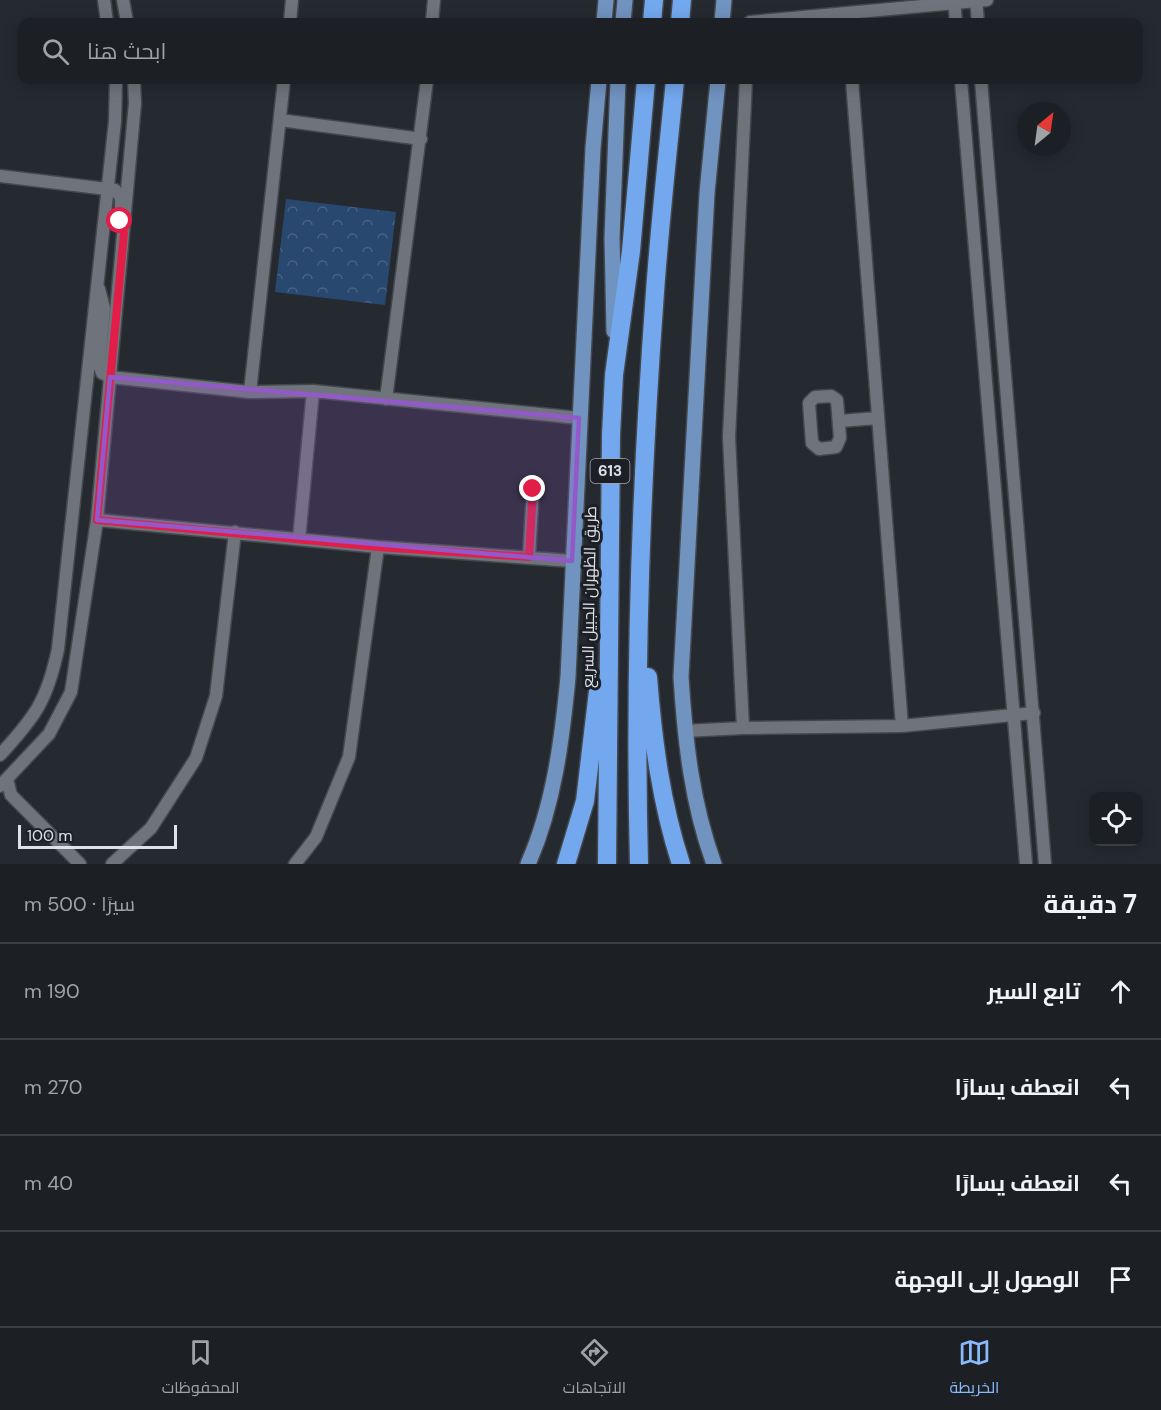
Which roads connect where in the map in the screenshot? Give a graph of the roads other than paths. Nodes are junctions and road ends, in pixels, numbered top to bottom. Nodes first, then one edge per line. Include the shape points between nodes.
1 (104, 0) edge
2 (123, 0) edge
3 (292, 0) edge
4 (434, 0) edge
5 (606, 0) edge
6 (625, 0) edge
7 (654, 0) edge
8 (682, 0) edge
9 (724, 0) edge
10 (979, 0) edge
11 (954, 2) edge
12 (106, 18) edge
13 (126, 18) edge
14 (290, 18) edge
15 (432, 18) edge
16 (604, 18) edge
17 (623, 18) edge
18 (652, 18) edge
19 (680, 18) edge
20 (723, 18) edge
21 (847, 18) edge
22 (956, 18) edge
23 (978, 18) edge
24 (116, 84) edge
25 (134, 84) edge
26 (284, 84) edge
27 (427, 84) edge
28 (599, 84) edge
29 (618, 84) edge
30 (646, 84) edge
31 (675, 84) edge
32 (718, 84) edge
33 (746, 84) edge
34 (852, 84) edge
35 (960, 84) edge
36 (981, 84) edge
37 (280, 120) junction
38 (421, 139) junction
39 (0, 176) edge
40 (108, 188) junction
41 (124, 233) junction
42 (97, 287) junction
43 (614, 375) junction
44 (110, 377) junction
45 (250, 392) junction
46 (314, 392) junction
47 (386, 399) junction
48 (579, 418) junction
49 (878, 418) junction
50 (839, 421) dead end
51 (533, 489) dead end
52 (97, 520) junction
53 (235, 532) junction
54 (299, 539) junction
55 (378, 547) junction
56 (529, 557) junction
57 (572, 561) junction
58 (640, 564) junction
59 (608, 581) junction
60 (1034, 713) junction
61 (1014, 714) junction
62 (902, 726) junction
63 (743, 728) junction
64 (684, 731) junction
65 (0, 754) edge
66 (3, 783) edge
67 (117, 862) edge
68 (80, 864) edge
69 (295, 864) edge
70 (528, 864) edge
71 (566, 864) edge
72 (607, 864) edge
73 (639, 864) edge
74 (681, 864) edge
75 (714, 864) edge
76 (1026, 864) edge
77 (1045, 864) edge

1 - 12 street
2 - 13 street
3 - 14 street
4 - 15 street
5 - 16 main road
6 - 17 main road
7 - 18 highway
8 - 19 highway
9 - 20 main road
10 - 11 street
10 - 23 street
11 - 21 street
11 - 22 street
24 - 40 street
25 - 41 street
26 - 37 street
27 - 38 street
28 - 48 main road
29 - 43 main road via 612,238
30 - 43 highway, طريق الظهران الجبيل السريع / 613 via 631,251
31 - 58 highway, 613 via 655,291
32 - 64 main road via 707,192 692,451 681,677
33 - 63 street via 729,437
34 - 49 street
35 - 61 street
36 - 60 street
37 - 38 street
37 - 45 street
38 - 47 street
39 - 40 street
40 - 41 street via 121,197 120,224
40 - 42 street
41 - 44 street
42 - 44 street via 104,308 99,365 102,373
42 - 65 street via 52,681 33,719
43 - 59 highway, طريق الظهران الجبيل السريع / 613
44 - 45 street
44 - 52 street
45 - 46 street
46 - 47 street
46 - 54 street
47 - 48 street
48 - 57 main road
49 - 50 street
49 - 62 street
51 - 56 street
52 - 53 street
52 - 66 street via 71,692 49,734
53 - 54 street
53 - 67 street via 216,696 196,758 151,828
54 - 55 street
55 - 56 street
55 - 69 street via 349,757 316,837
56 - 57 street
57 - 70 main road via 562,739 546,811
58 - 73 highway, 613 via 636,759
58 - 74 highway via 652,736
59 - 71 highway via 585,801
59 - 72 highway, طريق الظهران الجبيل السريع / 613
60 - 61 street
60 - 77 street
61 - 62 street
61 - 76 street
62 - 63 street
63 - 64 street
64 - 75 main road via 692,782
66 - 68 street

